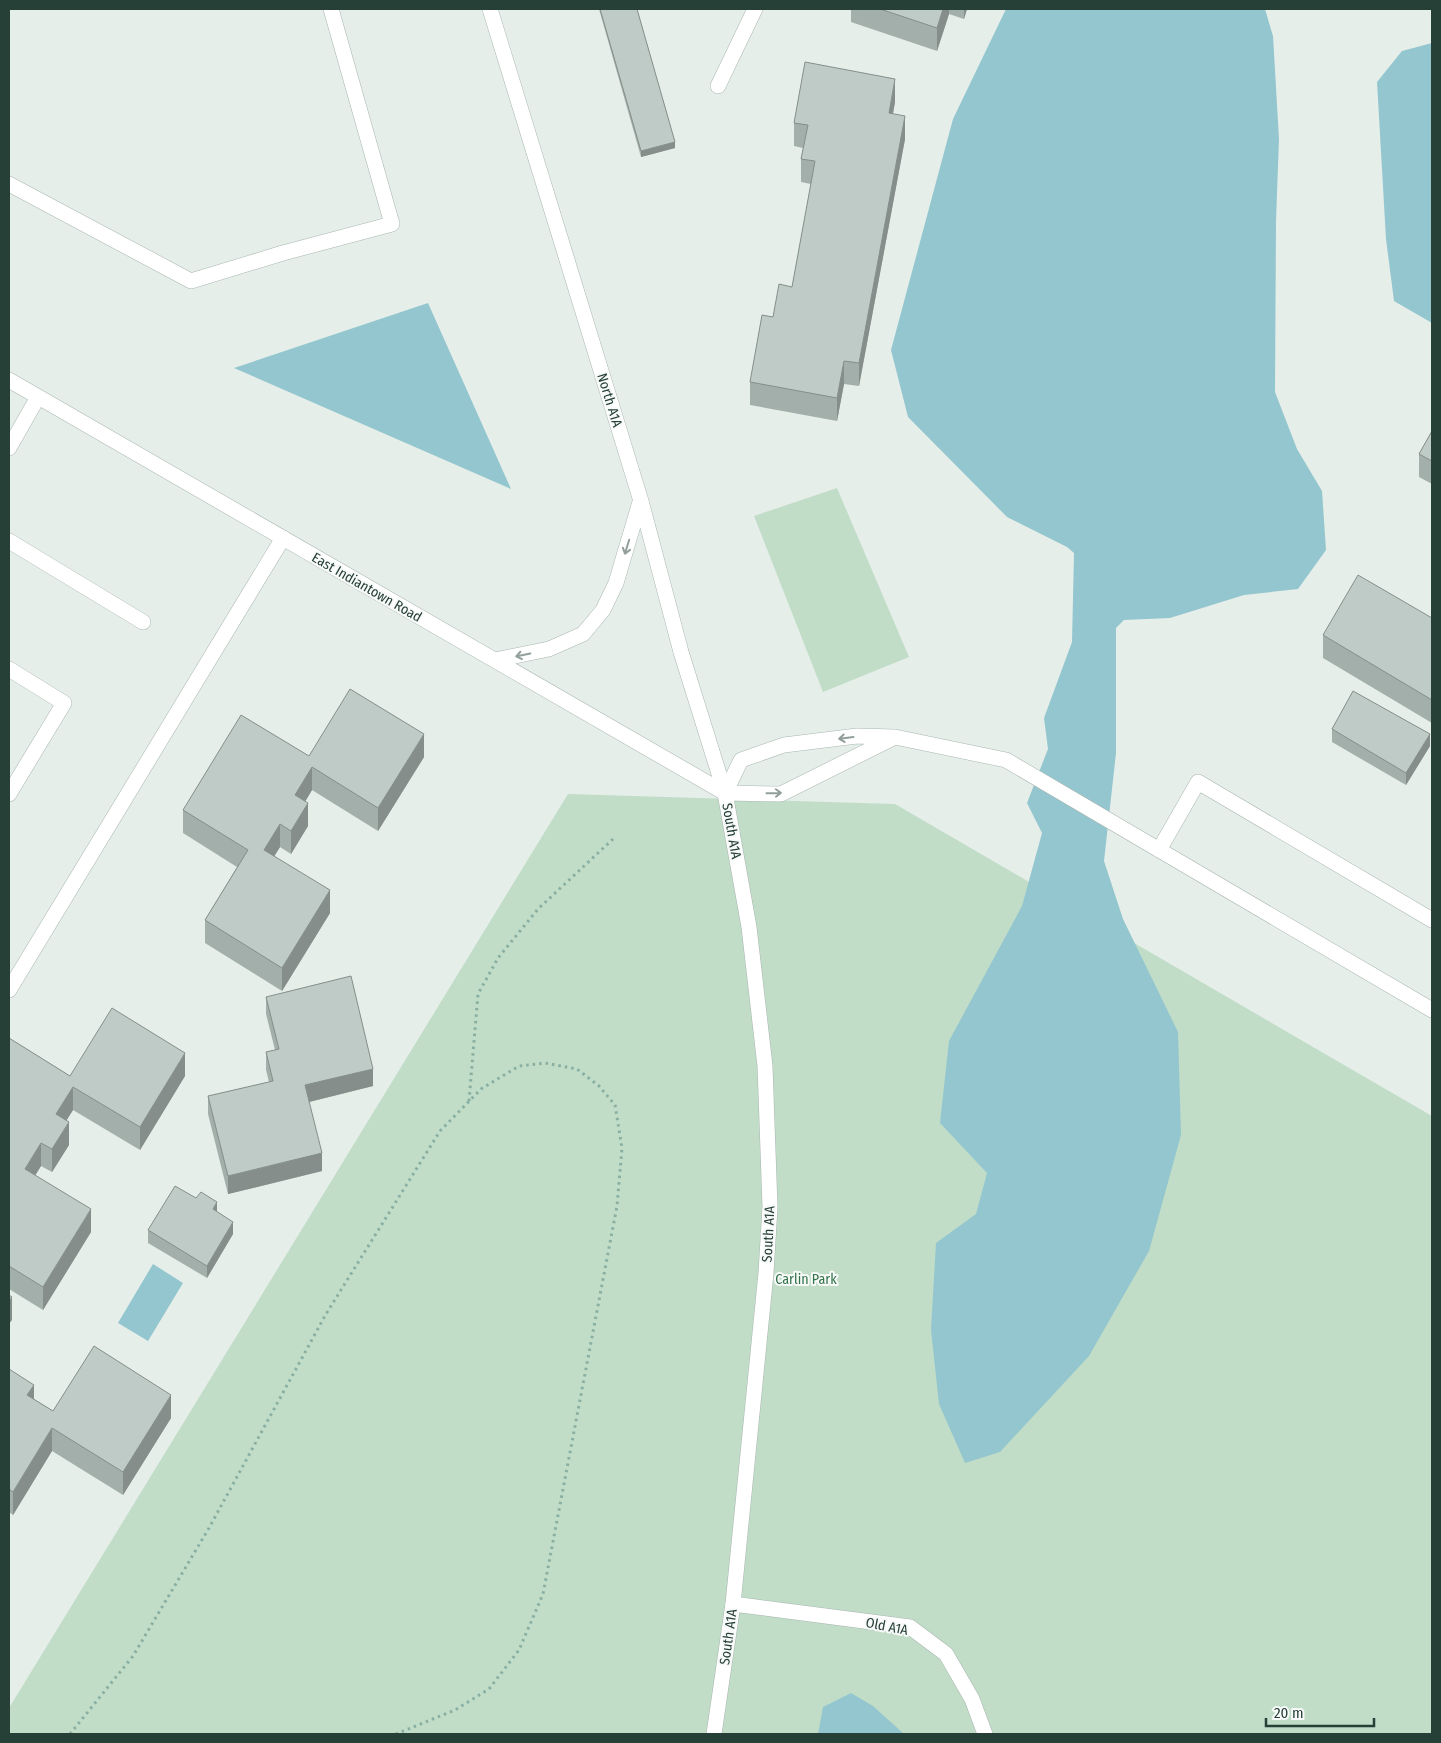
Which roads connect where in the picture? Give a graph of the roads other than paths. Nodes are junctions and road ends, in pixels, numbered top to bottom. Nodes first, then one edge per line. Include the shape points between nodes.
1 (331, 9) edge
2 (490, 9) edge
3 (755, 9) edge
4 (718, 86) dead end
5 (9, 184) edge
6 (9, 380) edge
7 (38, 397) junction
8 (9, 448) edge
9 (641, 500) junction
10 (283, 538) junction
11 (9, 541) edge
12 (143, 622) dead end
13 (495, 660) junction
14 (9, 669) edge
15 (895, 737) junction
16 (9, 794) edge
17 (725, 794) junction
18 (1160, 850) junction
19 (1432, 920) edge
20 (9, 990) edge
21 (1432, 1010) edge
22 (733, 1604) junction
23 (714, 1734) edge
24 (985, 1734) edge

1 - 5 street via 392,224 191,281
2 - 9 street, North A1A
3 - 4 street
6 - 7 street, East Indiantown Road
7 - 8 street
7 - 10 street, East Indiantown Road
9 -> 13 street via 616,583 603,610 583,634 549,649
9 - 17 street, North A1A via 681,652
10 - 13 street, East Indiantown Road
10 - 20 street
11 - 12 street
13 - 17 street, East Indiantown Road
14 - 16 street via 64,703
17 -> 15 street via 782,794
15 -> 17 street via 857,736 784,745 741,760
15 - 18 street via 1006,760
17 - 22 street, South A1A via 749,927 764,1057 770,1207
18 - 19 street via 1198,782
18 - 21 street
22 - 23 street, South A1A
22 - 24 street, Old A1A via 910,1627 946,1654 972,1699

